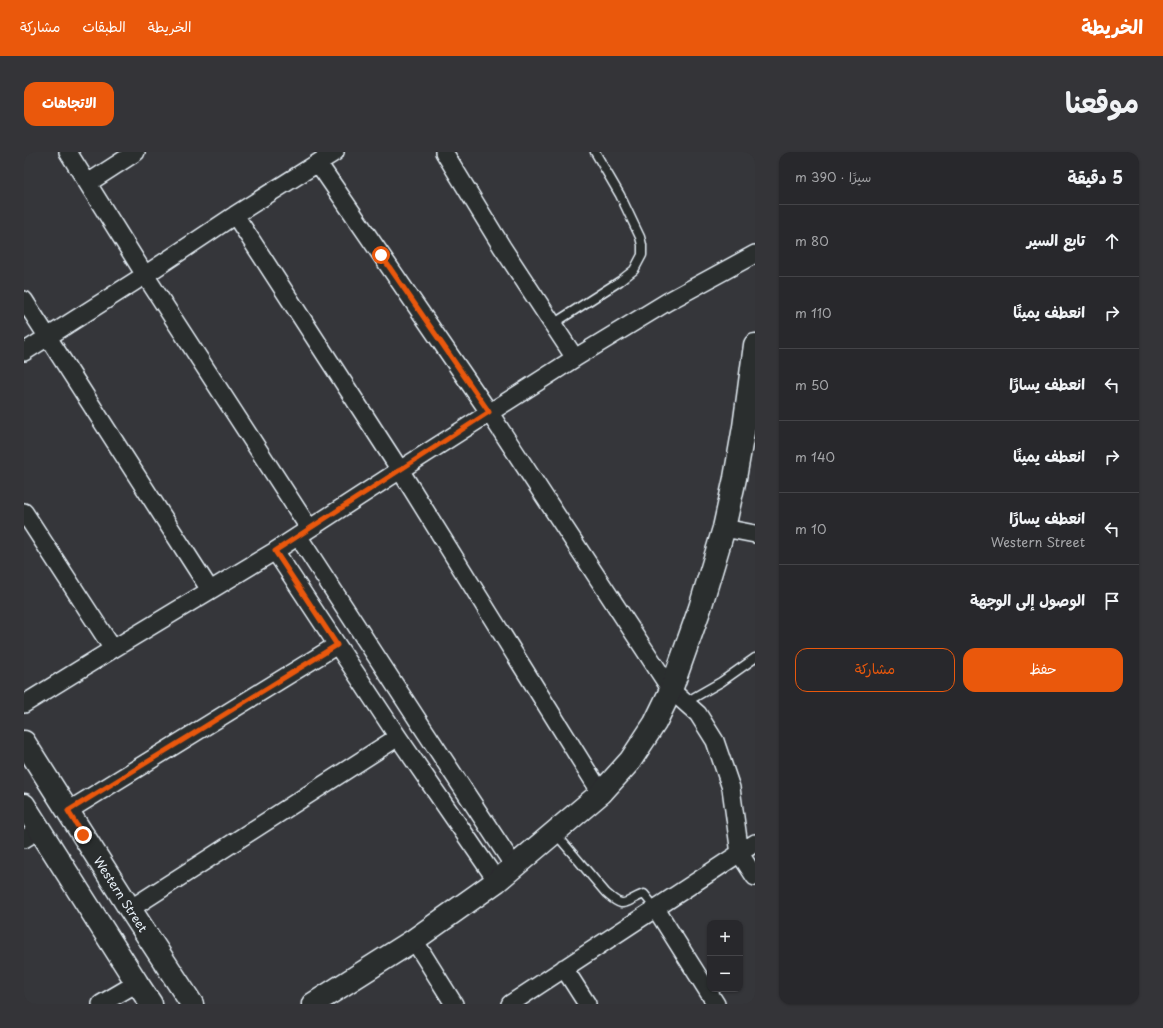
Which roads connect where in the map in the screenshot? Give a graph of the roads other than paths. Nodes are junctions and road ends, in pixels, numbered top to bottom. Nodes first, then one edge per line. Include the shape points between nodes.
1 (68, 152) edge
2 (136, 152) edge
3 (335, 152) edge
4 (444, 152) edge
5 (595, 152) edge
6 (318, 163) junction
7 (88, 183) junction
8 (235, 215) junction
9 (755, 254) edge
10 (145, 275) junction
11 (24, 300) edge
12 (553, 324) junction
13 (48, 336) junction
14 (755, 345) edge
15 (24, 352) edge
16 (575, 358) junction
17 (489, 412) junction
18 (749, 426) edge
19 (400, 470) junction
20 (24, 512) edge
21 (724, 528) junction
22 (304, 532) junction
23 (755, 534) edge
24 (275, 551) junction
25 (210, 590) junction
26 (337, 645) junction
27 (113, 649) junction
28 (755, 658) edge
29 (678, 696) junction
30 (24, 704) edge
31 (398, 737) junction
32 (24, 742) edge
33 (601, 793) junction
34 (24, 805) edge
35 (68, 811) junction
36 (554, 832) junction
37 (32, 834) edge
38 (755, 843) edge
39 (740, 854) junction
40 (514, 866) junction
41 (755, 877) edge
42 (496, 881) junction
43 (130, 909) junction
44 (656, 909) junction
45 (414, 940) junction
46 (564, 968) junction
47 (137, 983) junction
48 (102, 1004) edge
49 (151, 1004) edge
50 (192, 1004) edge
51 (313, 1004) edge
52 (454, 1004) edge
53 (510, 1004) edge
54 (587, 1004) edge
55 (716, 1004) edge

1 - 7 street
2 - 7 street
3 - 6 street
4 - 12 street
5 - 12 lane via 640,237 642,255 634,270 620,281
6 - 8 street
6 - 17 street
7 - 10 street
8 - 10 street
8 - 19 street
9 - 16 street via 667,302
10 - 13 street
10 - 22 street
11 - 13 street
12 - 16 street
13 - 15 street
13 - 25 street
14 - 18 street
16 - 17 street
17 - 19 street
17 - 29 street
18 - 21 street
19 - 22 street
19 - 33 street
20 - 27 street
21 - 23 street
21 - 29 street via 700,608
22 - 24 street
22 - 40 street via 419,722
24 - 25 street
24 - 26 street
25 - 27 street
26 - 31 street
26 - 35 street
27 - 30 street
28 - 29 lane via 721,682
29 - 33 street via 630,761
29 - 39 street via 698,714 715,741 731,788
31 - 42 street
31 - 43 street
32 - 35 street, Western Street
33 - 36 street
34 - 37 street
35 - 43 street, Western Street
36 - 40 street
36 - 44 lane via 614,901 626,904 644,894
37 - 47 street
38 - 39 street
39 - 41 street
39 - 44 street
40 - 42 street
42 - 45 street
43 - 50 street, Western Street
44 - 46 street
44 - 55 street
45 - 51 street via 334,995
45 - 52 street
46 - 53 street
46 - 54 street
47 - 48 street
47 - 49 street

